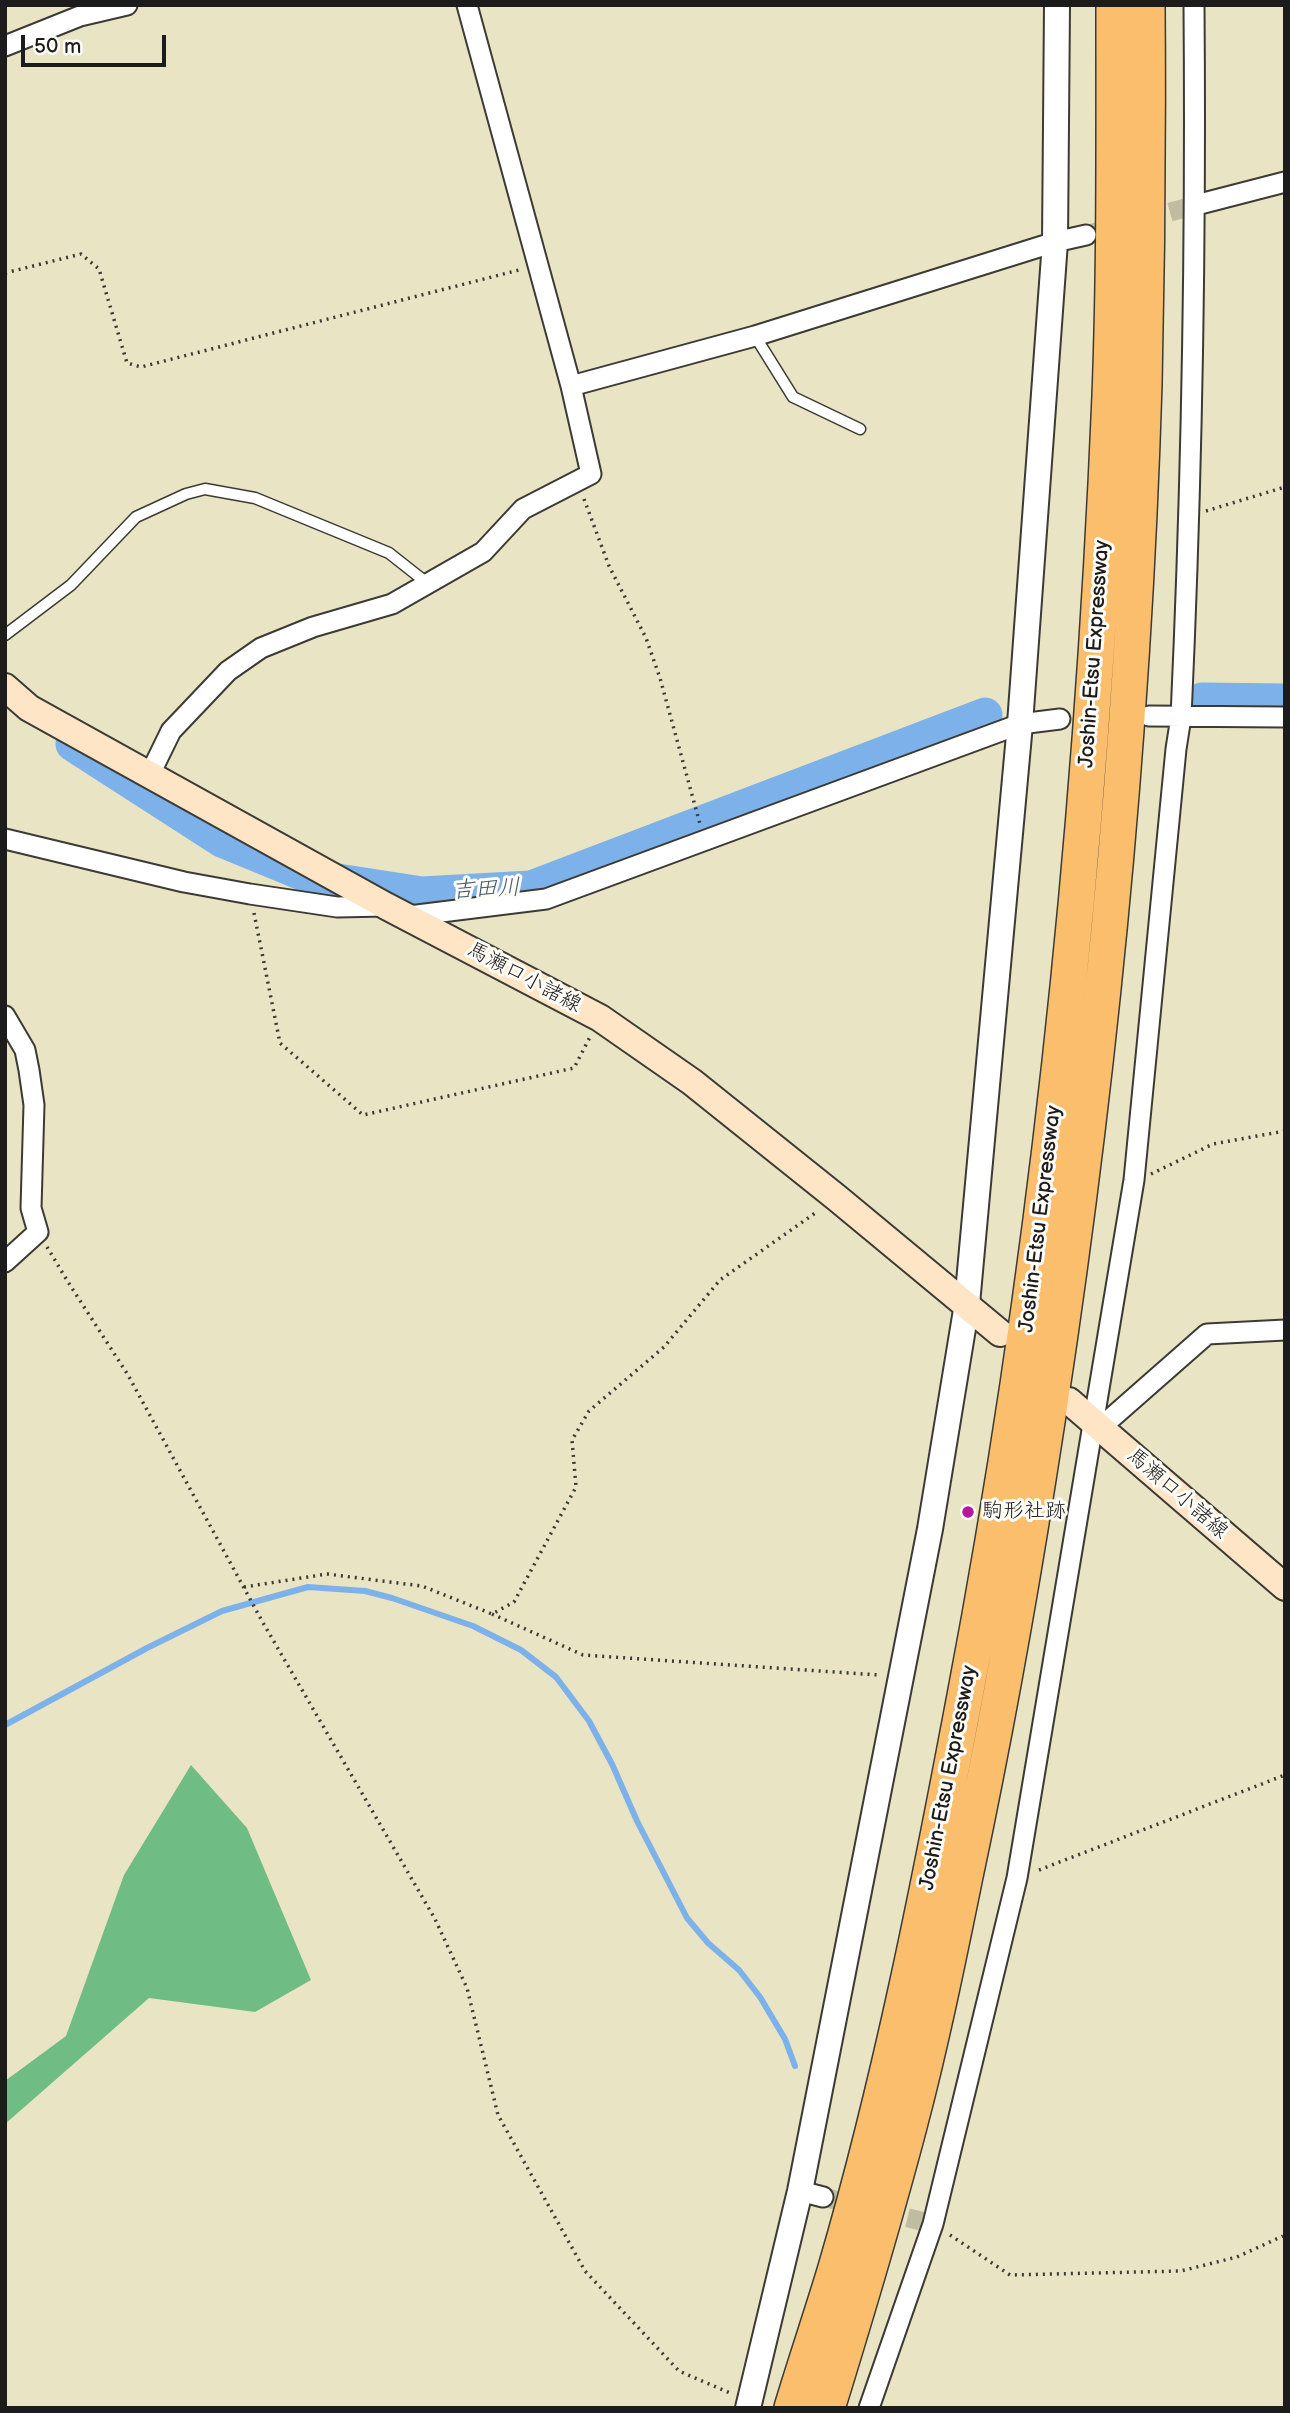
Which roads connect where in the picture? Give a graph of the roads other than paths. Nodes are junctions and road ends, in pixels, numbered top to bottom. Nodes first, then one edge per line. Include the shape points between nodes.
1 (127, 5) edge
2 (467, 5) edge
3 (1056, 5) edge
4 (1114, 5) edge
5 (1147, 5) edge
6 (1194, 5) edge
7 (5, 46) edge
8 (1285, 182) edge
9 (1195, 205) junction
10 (1086, 235) tunnel mouth
11 (1055, 242) junction
12 (755, 335) junction
13 (571, 386) junction
14 (860, 429) dead end
15 (426, 583) junction
16 (5, 635) edge
17 (5, 687) edge
18 (1149, 716) dead end
19 (1181, 717) junction
20 (1285, 717) edge
21 (1060, 719) dead end
22 (1020, 724) junction
23 (150, 774) junction
24 (5, 839) edge
25 (397, 911) junction
26 (5, 1016) edge
27 (5, 1262) edge
28 (967, 1304) junction
29 (1285, 1330) edge
30 (1000, 1333) dead end
31 (1069, 1401) dead end
32 (1096, 1425) junction
33 (1285, 1587) edge
34 (750, 2405) edge
35 (792, 2408) edge
36 (827, 2408) edge
37 (869, 2408) edge

1 - 7 street via 80,16
2 - 13 street
3 - 11 street
4 - 35 highway, Joshin-Etsu Expressway via 1114,234 1102,551 1078,898 1044,1211 999,1513 912,1965 836,2265
5 - 36 highway, Joshin-Etsu Expressway via 1147,227 1134,595 1108,931 1067,1292 1009,1658 947,1967 893,2185
6 - 9 street
8 - 9 street
9 - 19 street via 1190,516
10 - 11 street
11 - 12 street
11 - 22 street
12 - 13 street
12 - 14 lane via 793,397
13 - 15 street via 591,474 523,509 483,552
15 - 16 lane via 389,553 255,498 205,489 136,517 71,584
15 - 23 street via 392,604 261,648 228,671 171,731
17 - 23 main road, 馬瀬口小諸線 via 29,708
18 - 19 street
19 - 20 street
19 - 32 street via 1134,1180
21 - 22 street
22 - 25 street via 546,899
22 - 28 street
23 - 25 main road, 馬瀬口小諸線
24 - 25 street via 184,882
25 - 28 main road, 馬瀬口小諸線 via 600,1018 692,1082
26 - 27 street via 25,1050 29,1070 34,1105 31,1208 38,1231
28 - 30 main road, 馬瀬口小諸線
28 - 34 street via 812,2194
29 - 32 street via 1207,1334
31 - 32 main road, 馬瀬口小諸線
32 - 33 main road, 馬瀬口小諸線
32 - 37 street via 1017,1878 933,2224

